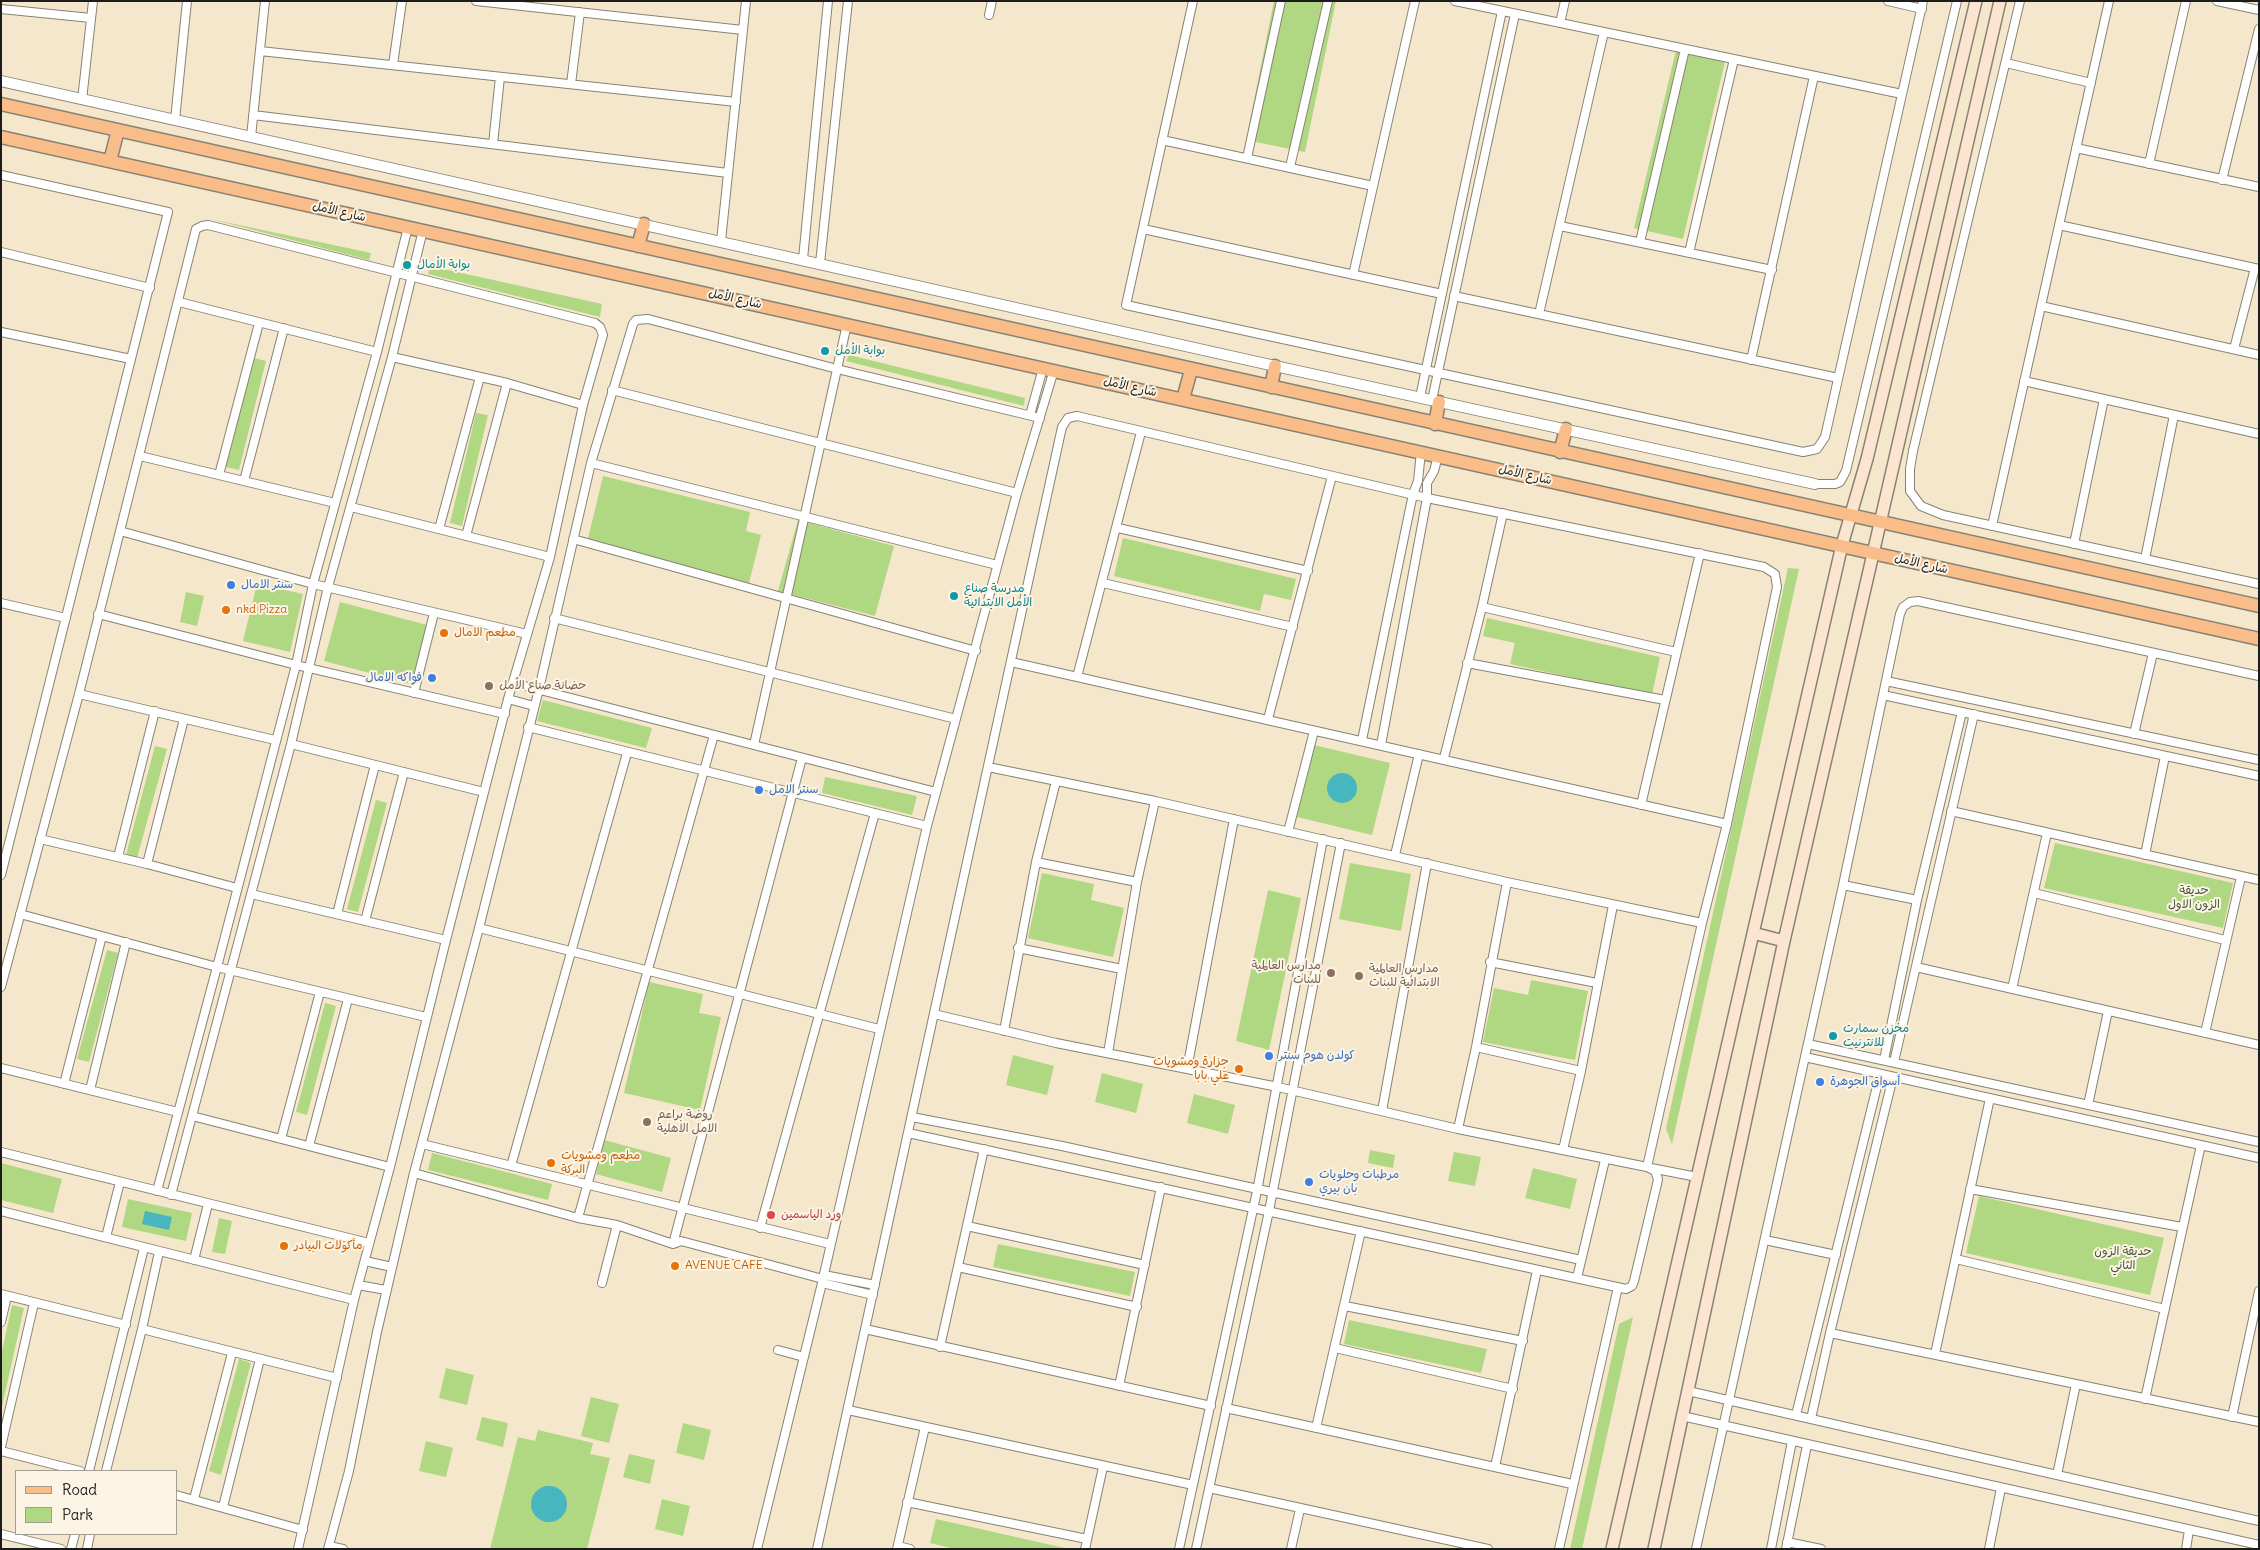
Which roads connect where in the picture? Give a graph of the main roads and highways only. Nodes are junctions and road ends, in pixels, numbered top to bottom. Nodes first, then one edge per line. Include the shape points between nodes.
1 (1976, 1) edge
2 (2000, 1) edge
3 (1, 104) edge
4 (118, 130) junction
5 (1, 137) edge
6 (110, 161) junction
7 (644, 224) road end
8 (638, 246) junction
9 (1275, 366) road end
10 (1191, 370) junction
11 (1271, 387) junction
12 (1183, 399) junction
13 (1435, 401) road end
14 (1435, 424) junction
15 (1566, 429) road end
16 (1560, 452) junction
17 (1851, 516) junction
18 (1879, 523) junction
19 (1842, 546) junction
20 (1872, 553) junction
21 (2259, 606) edge
22 (2259, 639) edge
23 (1753, 933) junction
24 (1784, 941) junction
25 (1612, 1549) edge
26 (1654, 1549) edge

1 - 17 main road
2 - 18 main road
3 - 4 main road
4 - 6 main road
4 - 8 main road
5 - 6 main road, شارع الأمل
6 - 12 main road, شارع الأمل
7 - 8 main road
8 - 10 main road
9 - 11 main road
10 - 11 main road
10 - 12 main road
11 - 14 main road
12 - 19 main road, شارع الأمل
13 - 14 main road
14 - 16 main road
15 - 16 main road
16 - 17 main road
17 - 18 main road
17 - 19 main road
18 - 20 main road
18 - 21 main road
19 - 20 main road, شارع الأمل
19 - 23 main road
20 - 22 main road, شارع الأمل
20 - 24 main road
23 - 24 main road
23 - 25 main road
24 - 26 main road

